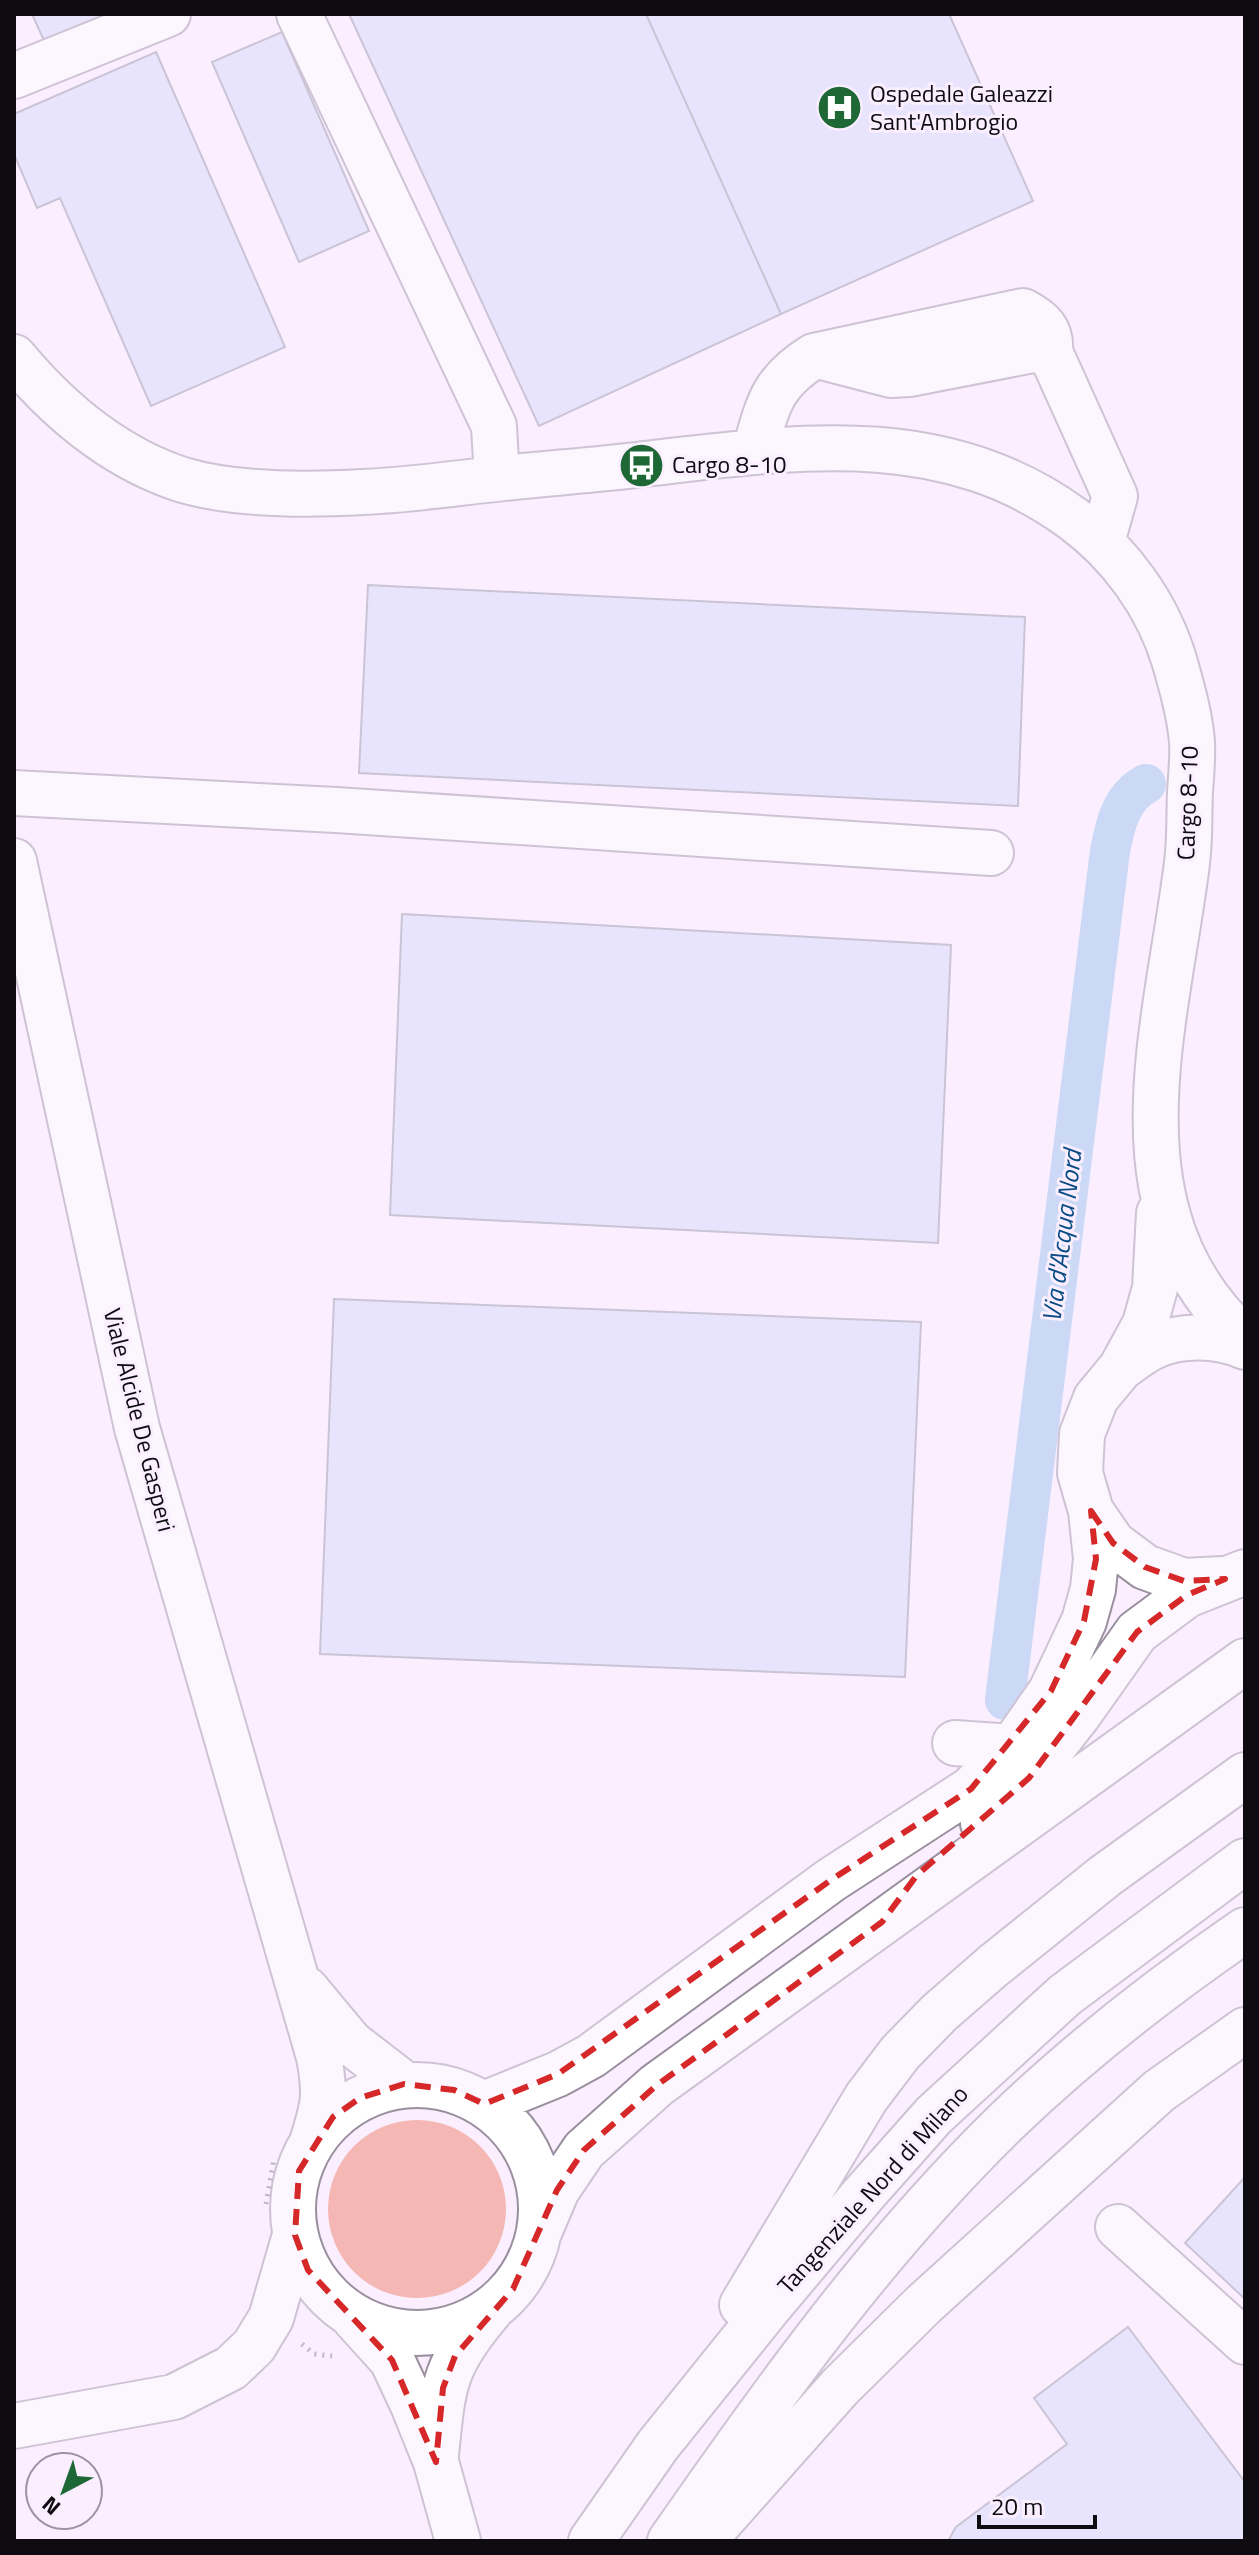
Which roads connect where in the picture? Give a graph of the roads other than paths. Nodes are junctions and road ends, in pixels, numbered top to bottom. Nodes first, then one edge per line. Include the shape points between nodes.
1 (168, 14) edge
2 (299, 14) edge
3 (14, 76) edge
4 (14, 357) edge
5 (755, 450) junction
6 (497, 479) junction
7 (1102, 542) junction
8 (14, 793) edge
9 (991, 853) dead end
10 (14, 861) edge
11 (1161, 1188) junction
12 (1245, 1339) edge
13 (1245, 1347) edge
14 (1121, 1368) junction
15 (1091, 1511) junction
16 (1235, 1576) edge
17 (1245, 1661) edge
18 (955, 1743) dead end
19 (1012, 1747) junction
20 (1245, 1775) edge
21 (1245, 1861) edge
22 (882, 1922) junction
23 (1245, 1930) edge
24 (293, 1971) junction
25 (1245, 2030) edge
26 (404, 2084) junction
27 (484, 2104) junction
28 (312, 2142) junction
29 (1118, 2227) dead end
30 (540, 2230) junction
31 (295, 2235) junction
32 (340, 2306) junction
33 (490, 2311) junction
34 (271, 2318) junction
35 (1245, 2342) edge
36 (14, 2426) edge
37 (658, 2445) junction
38 (436, 2462) junction
39 (458, 2541) edge
40 (591, 2541) edge
41 (670, 2541) edge
42 (703, 2541) edge

1 - 3 main road
2 - 6 main road via 494,426
4 - 6 main road, Cargo 8-10 via 88,430 134,460 186,481 305,495 423,490
5 - 6 main road, Cargo 8-10
5 - 7 main road, Cargo 8-10 via 847,448 935,457 984,470 1037,493
5 - 7 main road via 775,391 792,370 814,356 891,375 1040,349 1050,352 1115,496
7 - 11 main road, Cargo 8-10 via 1148,600 1169,644 1192,741 1188,857 1155,1079
8 - 9 main road
10 - 24 main road, Viale Alcide De Gasperi via 137,1428
11 - 12 main road via 1196,1282
11 - 14 main road via 1153,1296 1145,1324
13 - 14 main road via 1191,1337 1154,1346
14 - 15 main road via 1096,1398 1082,1434 1080,1473
15 - 16 main road via 1113,1543 1145,1567 1184,1581
15 - 19 main road via 1096,1559 1084,1621 1051,1691
16 - 22 main road via 1187,1595 1137,1632 1029,1778 973,1832 917,1875
17 - 22 main road
18 - 19 main road
19 - 27 main road via 971,1789 831,1880 591,2056
20 - 37 main road via 1030,1936 900,2053 866,2098
21 - 37 main road, Tangenziale Nord di Milano via 1065,1995 934,2115
22 - 30 main road via 621,2116 573,2164
23 - 41 main road, Tangenziale Nord di Milano via 1096,2043 964,2165 828,2323
24 - 26 main road, Viale Alcide De Gasperi via 343,2035
24 - 28 main road, Viale Alcide De Gasperi via 324,2083 324,2104
25 - 42 main road via 1159,2091 944,2285 840,2387
26 - 27 main road via 454,2090
26 - 28 main road via 360,2098 333,2117
27 - 30 main road via 511,2128 531,2158 541,2194
28 - 31 main road via 293,2203
29 - 35 main road
30 - 33 main road via 531,2261
31 - 32 main road via 308,2270
31 - 34 main road
32 - 33 main road via 384,2330 420,2334 456,2328
32 - 34 main road via 309,2302
32 - 38 main road via 392,2360
33 - 38 main road via 455,2356 443,2388
34 - 36 main road via 254,2346 231,2368 174,2397
37 - 40 main road, Tangenziale Nord di Milano
38 - 39 main road

